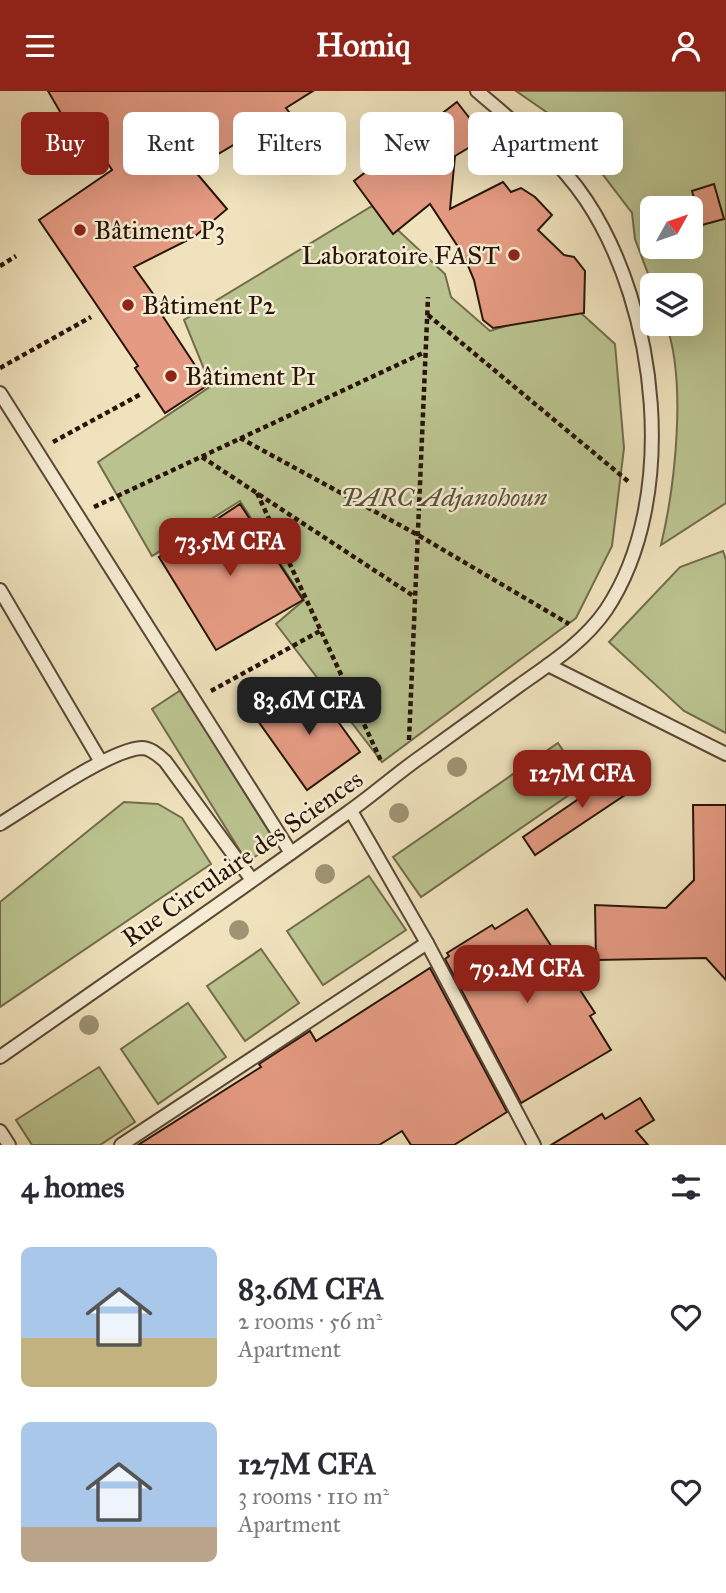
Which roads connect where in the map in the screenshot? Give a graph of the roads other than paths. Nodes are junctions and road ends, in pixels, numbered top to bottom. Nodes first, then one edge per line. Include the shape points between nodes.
1 (477, 91) edge
2 (0, 393) edge
3 (0, 590) edge
4 (548, 665) junction
5 (726, 754) edge
6 (101, 762) junction
7 (351, 811) junction
8 (0, 824) edge
9 (291, 853) junction
10 (252, 880) junction
11 (427, 943) junction
12 (0, 1057) edge
13 (0, 1131) edge
14 (9, 1145) edge
15 (121, 1145) edge
16 (534, 1145) edge

1 - 4 lane, Rue Circulaire des Sciences via 522,129 584,198 611,245 633,307 652,387 653,441 639,539 627,573 605,612
2 - 9 lane
3 - 6 lane
4 - 5 lane
4 - 7 lane, Rue Circulaire des Sciences
6 - 8 lane
6 - 10 lane via 143,748 154,752
7 - 9 lane, Rue Circulaire des Sciences
7 - 11 lane
9 - 10 lane, Rue Circulaire des Sciences
10 - 12 lane, Rue Circulaire des Sciences
11 - 15 lane
11 - 16 lane
13 - 14 lane

